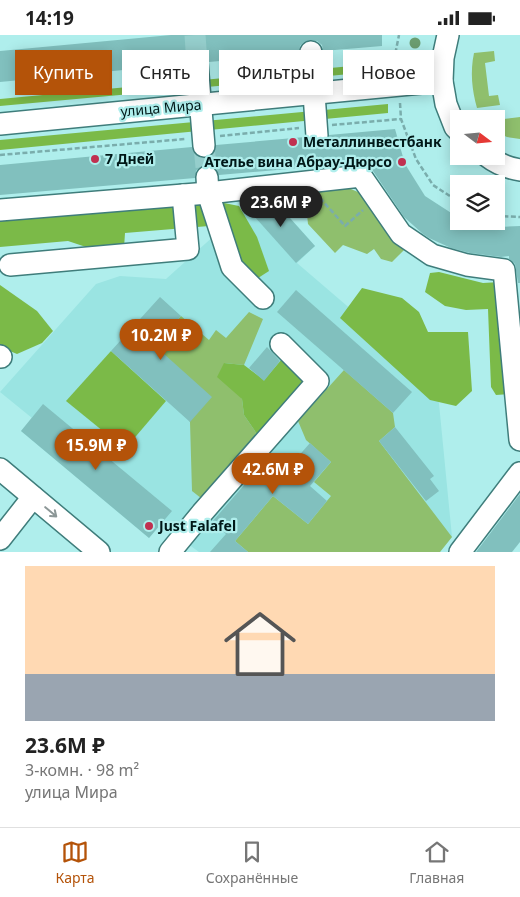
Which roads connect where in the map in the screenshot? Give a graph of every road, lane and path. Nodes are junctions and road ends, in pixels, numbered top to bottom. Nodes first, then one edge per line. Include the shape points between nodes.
1 (399, 35) edge
2 (448, 35) edge
3 (396, 50) edge
4 (442, 81) junction
5 (434, 82) edge
6 (200, 95) edge
7 (303, 95) edge
8 (314, 95) edge
9 (399, 95) edge
10 (201, 104) junction
11 (450, 113) edge
12 (0, 124) edge
13 (317, 136) dead end
14 (204, 146) tunnel mouth
15 (504, 165) edge
16 (520, 170) edge
17 (305, 182) junction
18 (208, 185) junction
19 (183, 195) junction
20 (450, 196) edge
21 (376, 198) junction
22 (0, 210) edge
23 (505, 216) edge
24 (520, 217) edge
25 (10, 265) dead end
26 (262, 298) dead end
27 (282, 344) dead end
28 (520, 441) edge
29 (0, 469) edge
30 (520, 473) edge
31 (33, 497) junction
32 (0, 539) edge
33 (99, 552) edge
34 (170, 552) edge
35 (460, 552) edge

1 - 3 path
2 - 4 street
4 - 5 street, улица Мира
4 - 11 street
6 - 10 street
7 - 10 street, улица Мира
8 - 13 street
9 - 20 path via 400,119 416,159 434,185
10 - 12 street, улица Мира
10 - 14 street
15 - 16 street
17 - 18 street
17 - 21 street via 361,176
17 - 21 path via 345,226
18 - 19 street
18 - 26 street via 232,267
19 - 22 street
19 - 25 street via 188,249
21 - 28 street via 401,234 432,255 504,271
23 - 24 path
27 - 34 street via 318,381
29 - 31 street
30 - 35 street
31 - 32 street
31 -> 33 street

